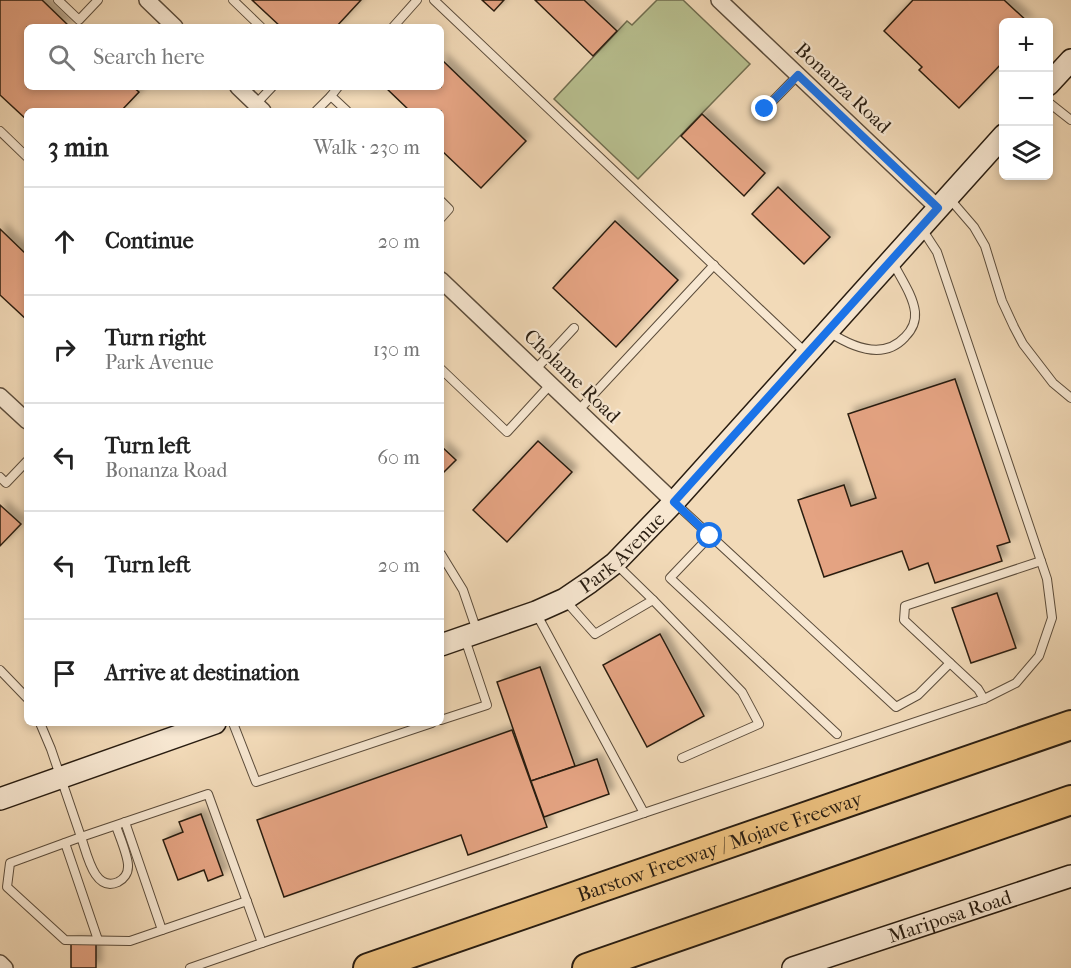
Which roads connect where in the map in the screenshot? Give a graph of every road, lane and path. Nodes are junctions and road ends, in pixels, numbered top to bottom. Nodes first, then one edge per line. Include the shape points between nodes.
1 (58, 0) edge
2 (98, 0) edge
3 (147, 0) edge
4 (233, 0) edge
5 (417, 0) edge
6 (434, 0) edge
7 (719, 0) edge
8 (172, 24) edge
9 (258, 24) edge
10 (396, 24) edge
11 (1071, 60) edge
12 (798, 75) junction
13 (1053, 80) edge
14 (241, 90) edge
15 (270, 90) edge
16 (336, 90) edge
17 (331, 96) junction
18 (1053, 106) edge
19 (260, 108) edge
20 (319, 108) edge
21 (344, 108) edge
22 (765, 109) dead end
23 (1071, 120) edge
24 (0, 131) edge
25 (999, 140) edge
26 (24, 153) edge
27 (943, 202) junction
28 (921, 227) junction
29 (891, 260) junction
30 (714, 265) junction
31 (444, 283) edge
32 (574, 328) dead end
33 (828, 331) junction
34 (807, 354) junction
35 (535, 369) junction
36 (444, 372) edge
37 (550, 385) junction
38 (0, 396) edge
39 (1071, 398) edge
40 (578, 411) junction
41 (24, 418) edge
42 (24, 464) edge
43 (0, 477) edge
44 (674, 502) junction
45 (710, 536) junction
46 (444, 559) edge
47 (1041, 561) junction
48 (615, 563) junction
49 (565, 600) junction
50 (653, 600) junction
51 (536, 612) junction
52 (471, 635) junction
53 (444, 644) edge
54 (950, 663) junction
55 (0, 670) edge
56 (24, 695) edge
57 (984, 699) junction
58 (444, 719) edge
59 (1071, 725) edge
60 (41, 726) edge
61 (206, 726) edge
62 (235, 726) edge
63 (423, 726) edge
64 (837, 734) dead end
65 (682, 758) dead end
66 (61, 777) junction
67 (0, 799) edge
68 (1071, 800) edge
69 (644, 813) junction
70 (125, 822) junction
71 (116, 826) junction
72 (81, 837) junction
73 (64, 843) junction
74 (1071, 876) edge
75 (247, 902) junction
76 (162, 930) junction
77 (98, 940) junction
78 (261, 943) junction
79 (0, 963) edge
80 (5, 968) edge
81 (190, 968) edge
82 (368, 968) edge
83 (587, 968) edge
84 (793, 968) edge

1 - 2 lane via 80,20
3 - 8 street
4 - 9 lane
5 - 10 lane
6 - 30 lane
7 - 12 street, Bonanza Road
11 - 13 street
12 - 22 lane
12 - 27 street, Bonanza Road
14 - 19 street
15 - 19 lane
16 - 17 lane
17 - 20 lane
17 - 21 lane
18 - 23 lane
24 - 26 lane
25 - 27 street, Park Avenue
27 - 28 street, Park Avenue
27 - 39 lane via 974,227 1023,344 1053,383
28 - 29 street, Park Avenue
28 - 47 lane via 937,252
29 - 33 street, Park Avenue
29 - 33 lane via 915,312 915,323 903,340 890,348 867,349
30 - 34 lane
30 - 40 lane
31 - 35 street, Cholame Road
32 - 35 lane
33 - 34 street, Park Avenue
34 - 44 street, Park Avenue
35 - 37 street, Cholame Road
36 - 37 lane via 507,432
37 - 40 street, Cholame Road
38 - 41 street
40 - 44 street, Cholame Road
42 - 43 lane via 6,483
44 - 45 lane
44 - 48 street, Park Avenue
45 - 54 lane via 896,707 918,695
45 - 64 lane via 670,578
46 - 52 lane via 463,590
47 - 54 lane via 905,606 904,620
47 - 57 lane via 1052,618 1039,656 1016,683
48 - 49 street, Park Avenue
48 - 50 lane
49 - 50 lane via 596,634
49 - 51 street, Park Avenue
50 - 65 lane via 742,692 759,724
51 - 52 street, Park Avenue
51 - 69 lane
52 - 53 street, Park Avenue
52 - 58 lane via 487,705
54 - 57 lane
55 - 56 lane
57 - 69 lane
59 - 82 highway, Barstow Freeway / Mojave Freeway
60 - 66 lane
61 - 66 street
62 - 63 lane via 256,782
66 - 67 street
66 - 72 lane
68 - 83 highway
69 - 78 lane
70 - 71 lane
70 - 75 lane via 208,794
70 - 76 lane
71 - 72 lane
71 - 72 lane via 129,865 118,882 101,881 94,874
72 - 73 lane
73 - 77 lane
73 - 77 lane via 10,862 7,887 65,940
74 - 84 street, Mariposa Road
75 - 76 lane
75 - 78 lane
76 - 77 lane via 130,941
78 - 81 lane
79 - 80 street

